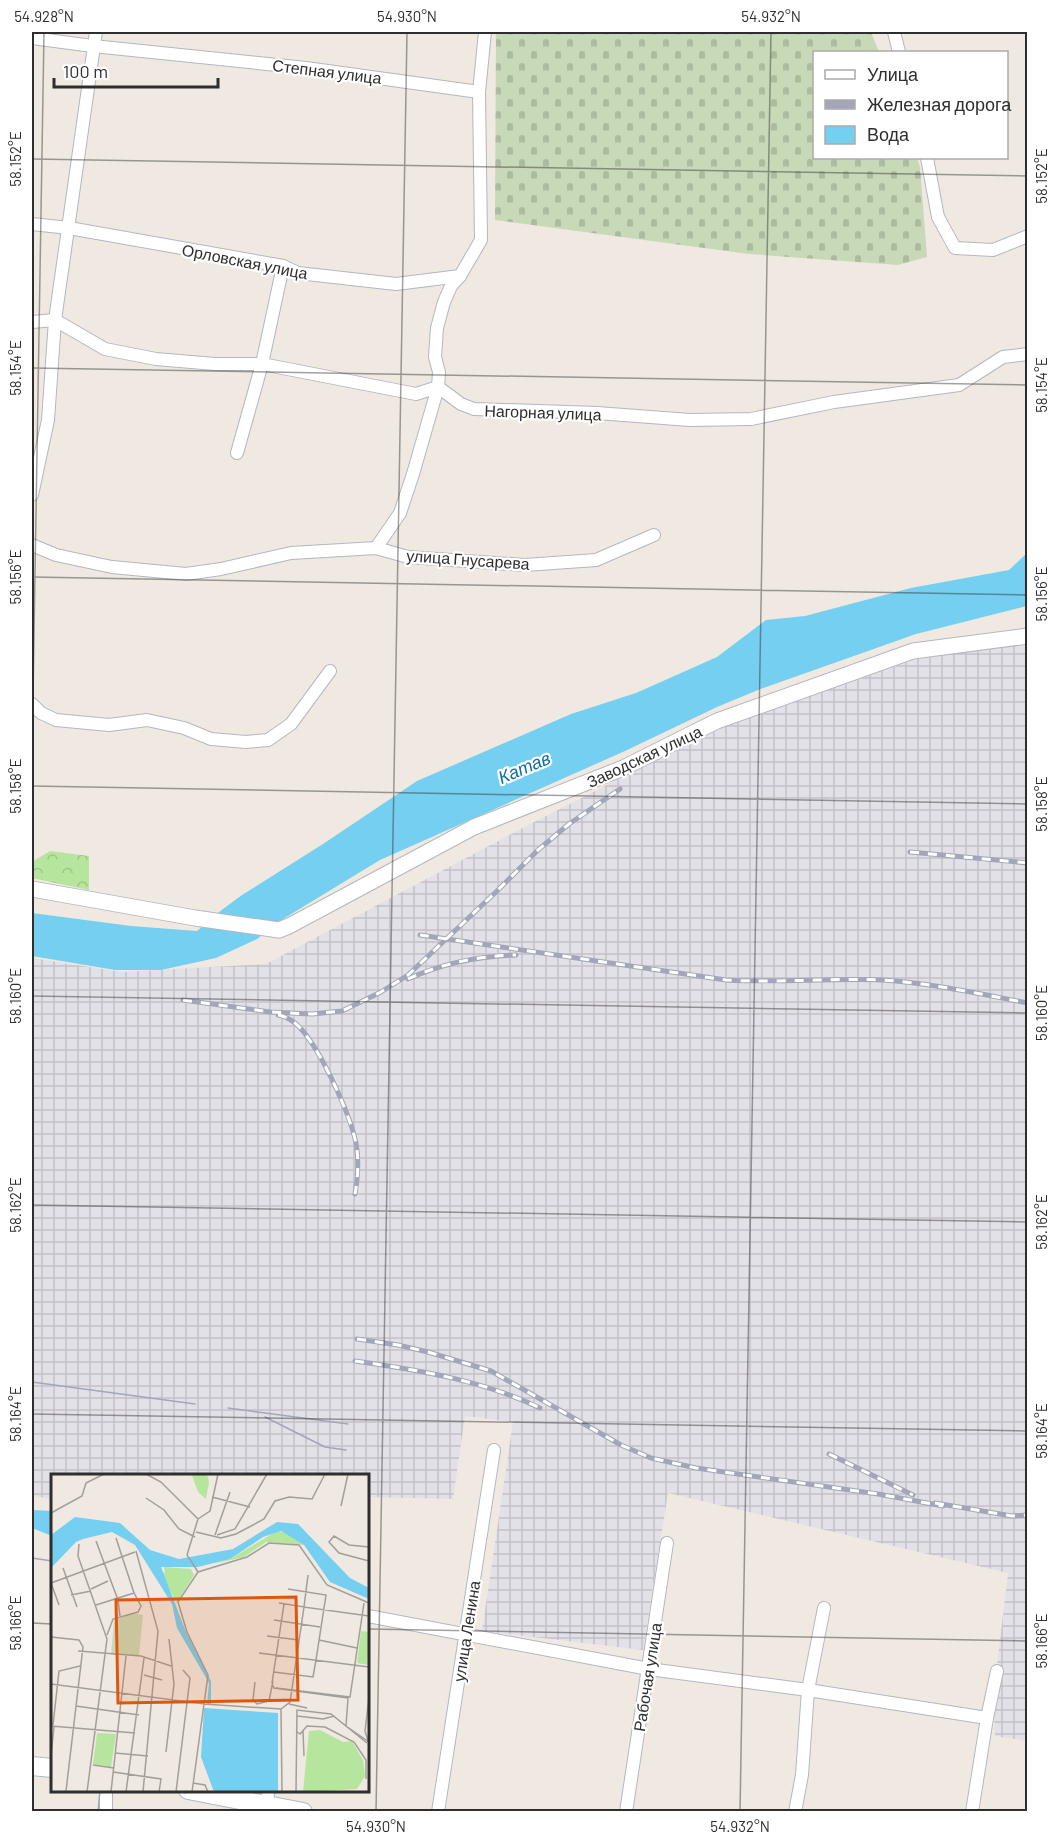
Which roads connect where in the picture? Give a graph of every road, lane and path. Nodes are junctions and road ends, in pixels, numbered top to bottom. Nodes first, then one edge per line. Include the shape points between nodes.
1 (96, 32) edge
2 (484, 32) edge
3 (894, 32) edge
4 (32, 38) edge
5 (93, 46) junction
6 (899, 51) edge
7 (479, 92) junction
8 (927, 159) edge
9 (32, 224) edge
10 (69, 228) junction
11 (1028, 236) edge
12 (283, 266) junction
13 (460, 276) junction
14 (55, 320) junction
15 (32, 321) edge
16 (1028, 354) edge
17 (262, 364) junction
18 (438, 387) junction
19 (237, 453) dead end
20 (32, 495) edge
21 (654, 536) dead end
22 (32, 544) edge
23 (376, 548) junction
24 (1028, 636) edge
25 (330, 671) dead end
26 (32, 704) edge
27 (36, 715) edge
28 (32, 889) edge
29 (494, 1450) dead end
30 (667, 1543) dead end
31 (824, 1608) dead end
32 (369, 1616) edge
33 (465, 1634) junction
34 (649, 1669) junction
35 (997, 1671) dead end
36 (808, 1690) junction
37 (987, 1718) junction
38 (32, 1766) edge
39 (51, 1768) edge
40 (106, 1792) edge
41 (195, 1792) edge
42 (266, 1802) edge
43 (106, 1812) edge
44 (303, 1812) edge
45 (438, 1812) edge
46 (626, 1812) edge
47 (795, 1812) edge
48 (972, 1812) edge

1 - 5 street
2 - 7 street
3 - 6 street
4 - 5 street, Степная улица
5 - 7 street, Степная улица via 306,68
5 - 10 street
7 - 13 street via 480,240
8 - 11 street via 938,217 955,248 993,250
9 - 10 street, Орловская улица
10 - 12 street, Орловская улица
10 - 14 street
12 - 13 street, Орловская улица via 298,273 396,284
12 - 17 street
13 - 18 street via 451,286 437,328
14 - 15 street
14 - 17 street via 105,349 156,359
14 - 20 street via 48,420
16 - 18 street, Нагорная улица via 1003,357 959,385 733,421 474,409
17 - 18 street via 416,394
17 - 19 street
18 - 23 street via 400,513
21 - 23 street, улица Гнусарева via 596,560 525,565 408,557
22 - 23 street, улица Гнусарева via 56,555 112,567 186,574 291,553
24 - 28 street, Заводская улица via 913,651 717,721 623,768 474,827 279,930
25 - 27 street via 291,724 268,740 211,739 147,720 109,724
26 - 27 street
29 - 33 street, улица Ленина
30 - 34 street, Рабочая улица
31 - 36 street
32 - 33 street
33 - 34 street
33 - 45 street, улица Ленина
34 - 36 street
34 - 46 street, Рабочая улица
35 - 37 street
36 - 37 street
36 - 47 street via 802,1775
37 - 48 street
38 - 39 main road
40 - 43 street
41 - 42 main road
42 - 44 main road

